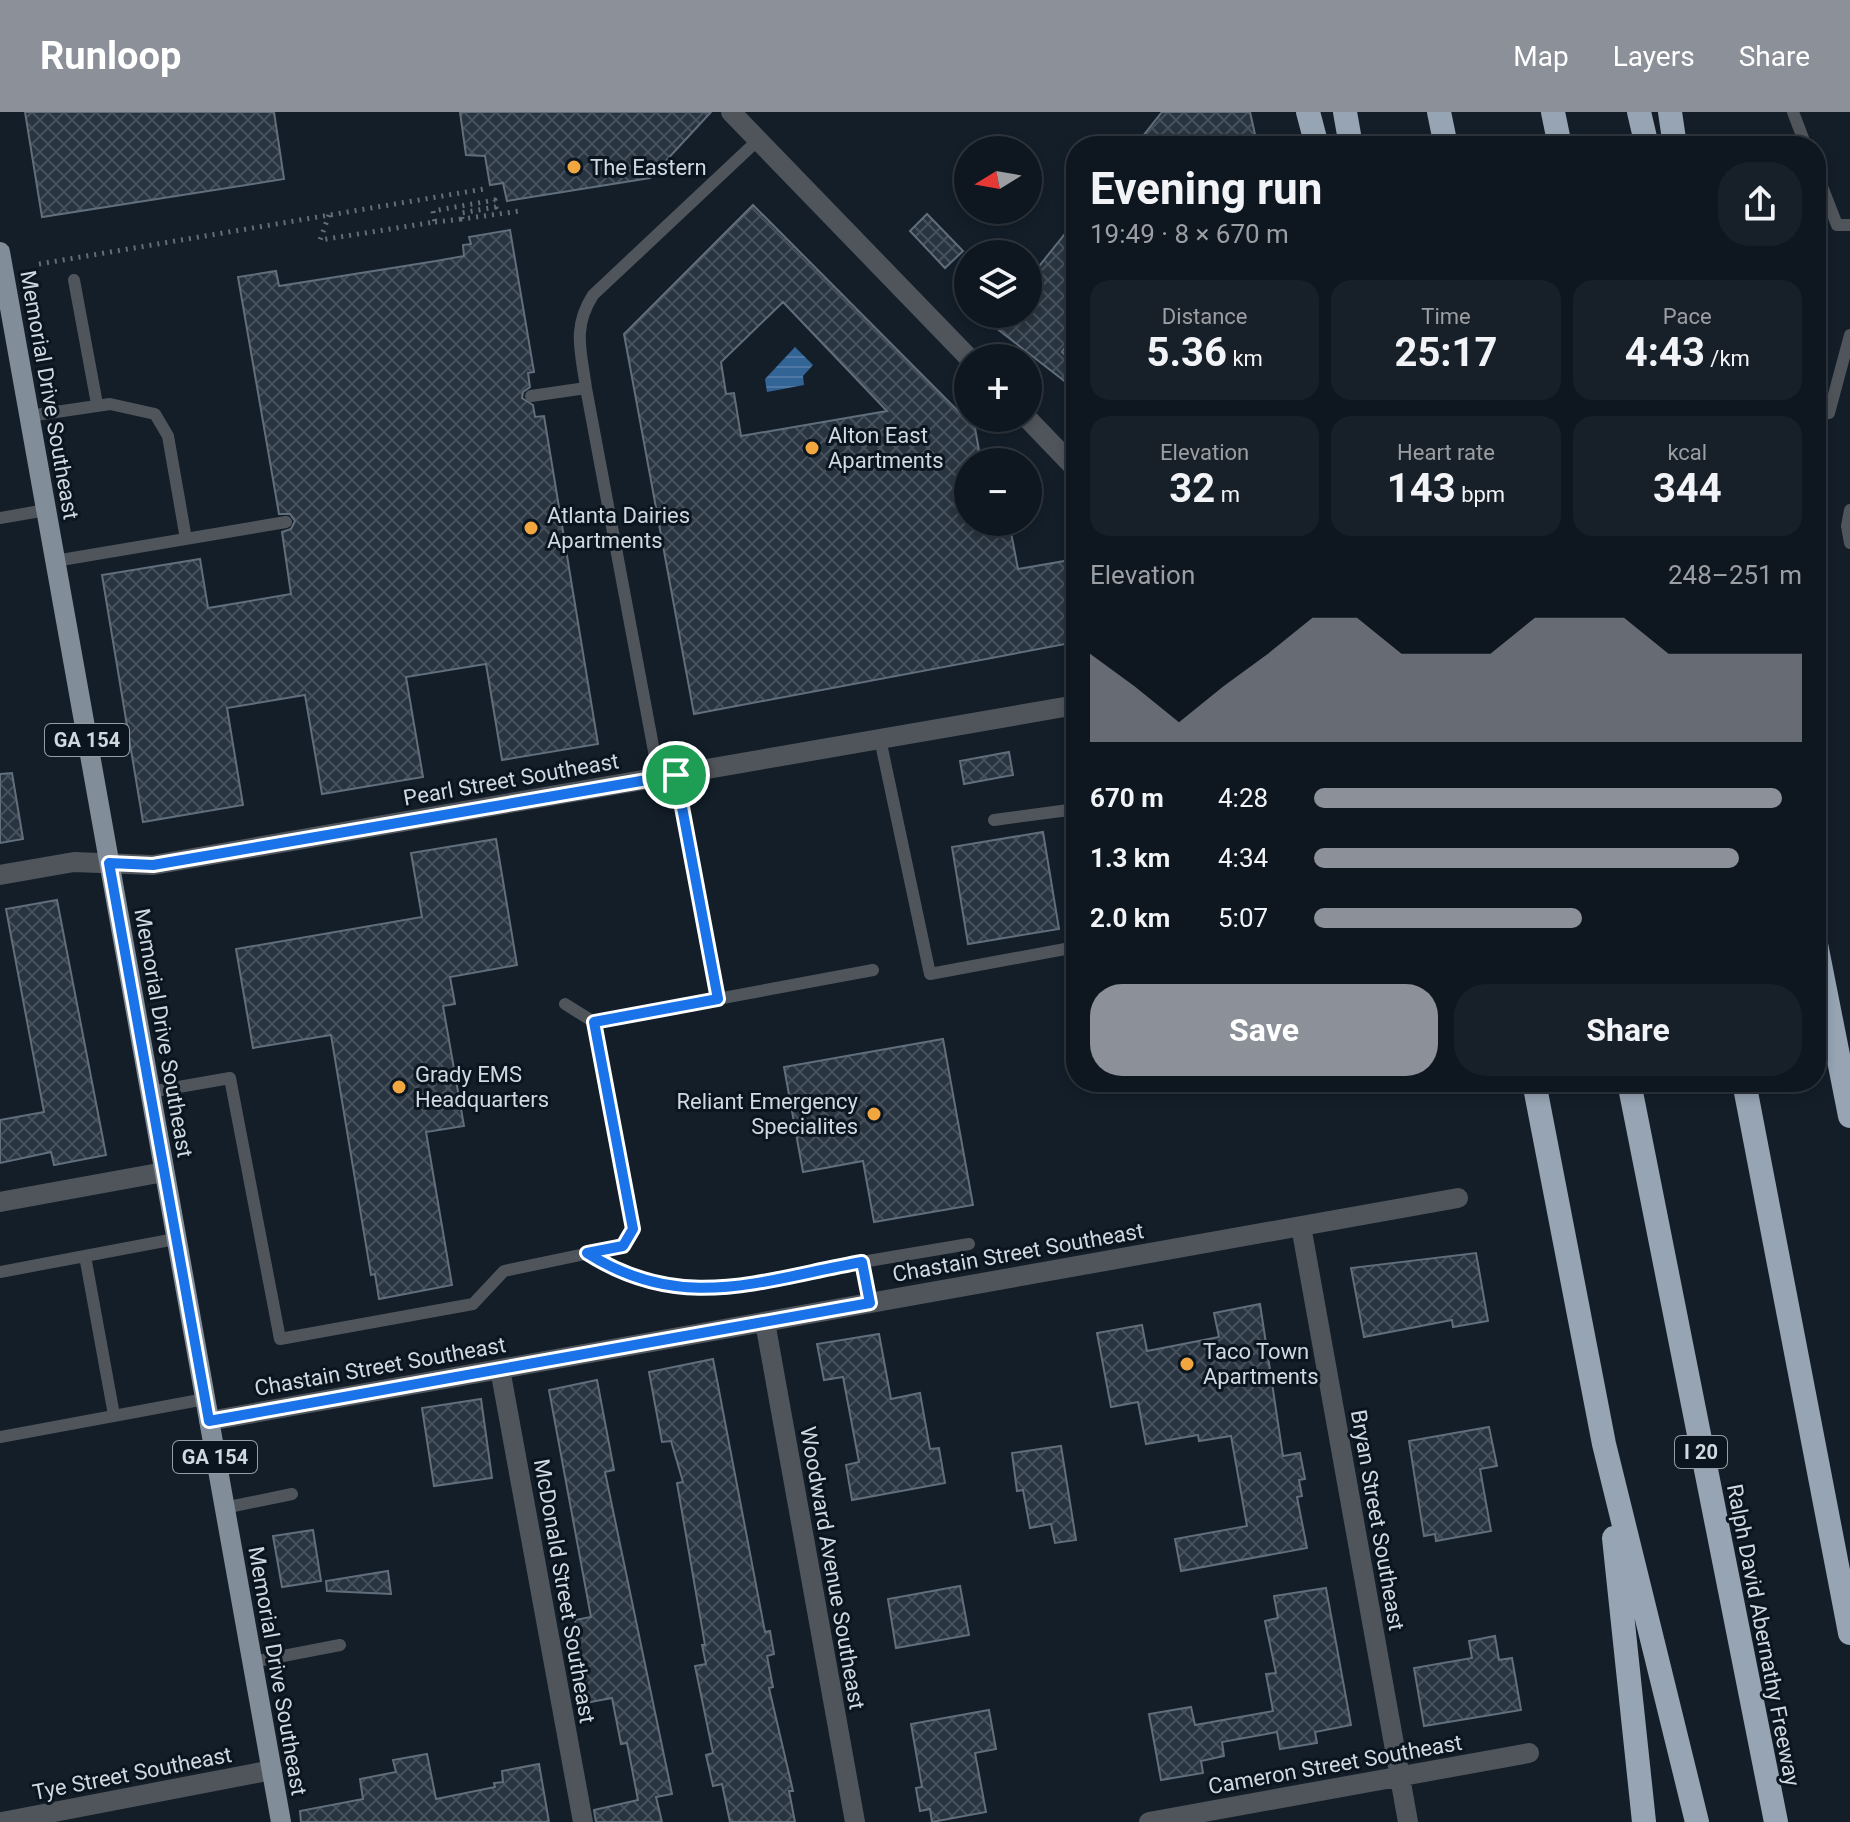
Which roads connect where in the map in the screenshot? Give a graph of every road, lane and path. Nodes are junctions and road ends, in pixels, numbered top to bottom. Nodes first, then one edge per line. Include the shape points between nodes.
1 (731, 112) edge
2 (1308, 112) edge
3 (1345, 112) edge
4 (1439, 112) edge
5 (1553, 112) edge
6 (1639, 112) edge
7 (1670, 112) edge
8 (1793, 112) edge
9 (1314, 136) edge
10 (1349, 136) edge
11 (1444, 136) edge
12 (1558, 136) edge
13 (1645, 136) edge
14 (1674, 136) edge
15 (1802, 136) edge
16 (758, 140) junction
17 (484, 189) dead end
18 (1826, 197) edge
19 (520, 211) dead end
20 (329, 215) junction
21 (462, 219) junction
22 (435, 222) junction
23 (1850, 225) edge
24 (0, 252) edge
25 (39, 264) dead end
26 (74, 280) dead end
27 (1850, 335) edge
28 (955, 344) edge
29 (586, 388) junction
30 (531, 396) dead end
31 (97, 404) junction
32 (1829, 413) dead end
33 (29, 416) junction
34 (1040, 432) edge
35 (1066, 459) edge
36 (46, 510) junction
37 (1850, 510) edge
38 (0, 518) edge
39 (286, 522) dead end
40 (186, 539) junction
41 (1850, 543) edge
42 (55, 561) junction
43 (1066, 707) edge
44 (880, 739) junction
45 (668, 776) junction
46 (1066, 810) edge
47 (994, 820) dead end
48 (109, 863) junction
49 (0, 875) edge
50 (1066, 949) edge
51 (873, 970) dead end
52 (1826, 995) edge
53 (718, 999) junction
54 (565, 1004) dead end
55 (594, 1022) junction
56 (150, 1092) junction
57 (1536, 1092) edge
58 (1631, 1092) edge
59 (1746, 1092) edge
60 (1850, 1116) edge
61 (164, 1172) junction
62 (1458, 1198) dead end
63 (0, 1202) edge
64 (1301, 1226) junction
65 (175, 1239) junction
66 (969, 1244) dead end
67 (587, 1253) junction
68 (85, 1256) junction
69 (862, 1262) junction
70 (0, 1272) edge
71 (870, 1303) junction
72 (765, 1322) junction
73 (500, 1369) junction
74 (205, 1399) junction
75 (114, 1415) junction
76 (209, 1421) junction
77 (0, 1437) edge
78 (1604, 1444) junction
79 (292, 1494) dead end
80 (224, 1508) junction
81 (1850, 1633) edge
82 (340, 1645) dead end
83 (252, 1662) junction
84 (1529, 1753) dead end
85 (272, 1770) junction
86 (1399, 1776) junction
87 (2, 1822) edge
88 (281, 1822) edge
89 (583, 1822) edge
90 (855, 1822) edge
91 (1149, 1822) edge
92 (1408, 1822) edge
93 (1644, 1822) edge
94 (1697, 1822) edge
95 (1776, 1822) edge

1 - 16 street
2 - 9 highway
3 - 10 highway
4 - 11 highway
5 - 12 highway
6 - 13 highway
7 - 14 highway
8 - 15 lane
16 - 28 street
16 - 29 lane via 593,295 579,325
17 - 20 path
18 - 23 lane via 1837,225
19 - 21 path
20 - 22 path via 320,240
20 - 25 path
21 - 22 path
21 - 22 path via 461,213 496,207 495,200 433,211
24 - 33 main road, Memorial Drive Southeast / GA 154
26 - 31 lane
27 - 32 lane
29 - 30 lane
29 - 45 lane
31 - 33 lane
31 - 40 lane via 155,414 168,436
33 - 36 main road, Memorial Drive Southeast / GA 154
34 - 35 street
36 - 38 lane
36 - 42 main road, Memorial Drive Southeast / GA 154
37 - 41 lane
39 - 40 lane
40 - 42 lane
42 - 48 main road, Memorial Drive Southeast / GA 154
43 - 44 street, Pearl Street Southeast
44 - 45 street, Pearl Street Southeast
44 - 50 lane via 930,974
45 - 48 street, Pearl Street Southeast via 153,865
45 - 53 lane
46 - 47 lane
48 - 49 street, Pearl Street Southeast via 74,862
48 - 56 main road, Memorial Drive Southeast / GA 154
51 - 53 lane
52 - 60 highway
53 - 55 lane
54 - 55 lane
55 - 67 lane via 633,1229 623,1246
56 - 61 main road, Memorial Drive Southeast / GA 154
56 - 67 lane via 230,1078 280,1339 473,1304 504,1271
57 - 78 highway
58 - 95 highway, Ralph David Abernathy Freeway / I 20
59 - 81 highway
61 - 63 street
61 - 65 main road, Memorial Drive Southeast / GA 154
62 - 64 street, Chastain Street Southeast
64 - 71 street, Chastain Street Southeast
64 - 86 street, Bryan Street Southeast
65 - 68 lane
65 - 74 main road, Memorial Drive Southeast / GA 154
66 - 69 lane
67 - 69 lane via 616,1271 656,1285 705,1290
68 - 70 lane
68 - 75 lane
69 - 71 lane
71 - 72 street, Chastain Street Southeast
72 - 73 street, Chastain Street Southeast
72 - 90 street, Woodward Avenue Southeast
73 - 76 street, Chastain Street Southeast
73 - 89 street, McDonald Street Southeast
74 - 75 lane
74 - 76 main road, Memorial Drive Southeast / GA 154
75 - 77 lane
76 - 80 main road, Memorial Drive Southeast / GA 154
78 - 93 highway
78 - 94 highway
79 - 80 lane
80 - 83 main road, Memorial Drive Southeast / GA 154
82 - 83 lane
83 - 85 main road, Memorial Drive Southeast / GA 154
84 - 86 street, Cameron Street Southeast
85 - 87 street, Tye Street Southeast
85 - 88 main road, Memorial Drive Southeast / GA 154
86 - 91 street, Cameron Street Southeast
86 - 92 street, Bryan Street Southeast

